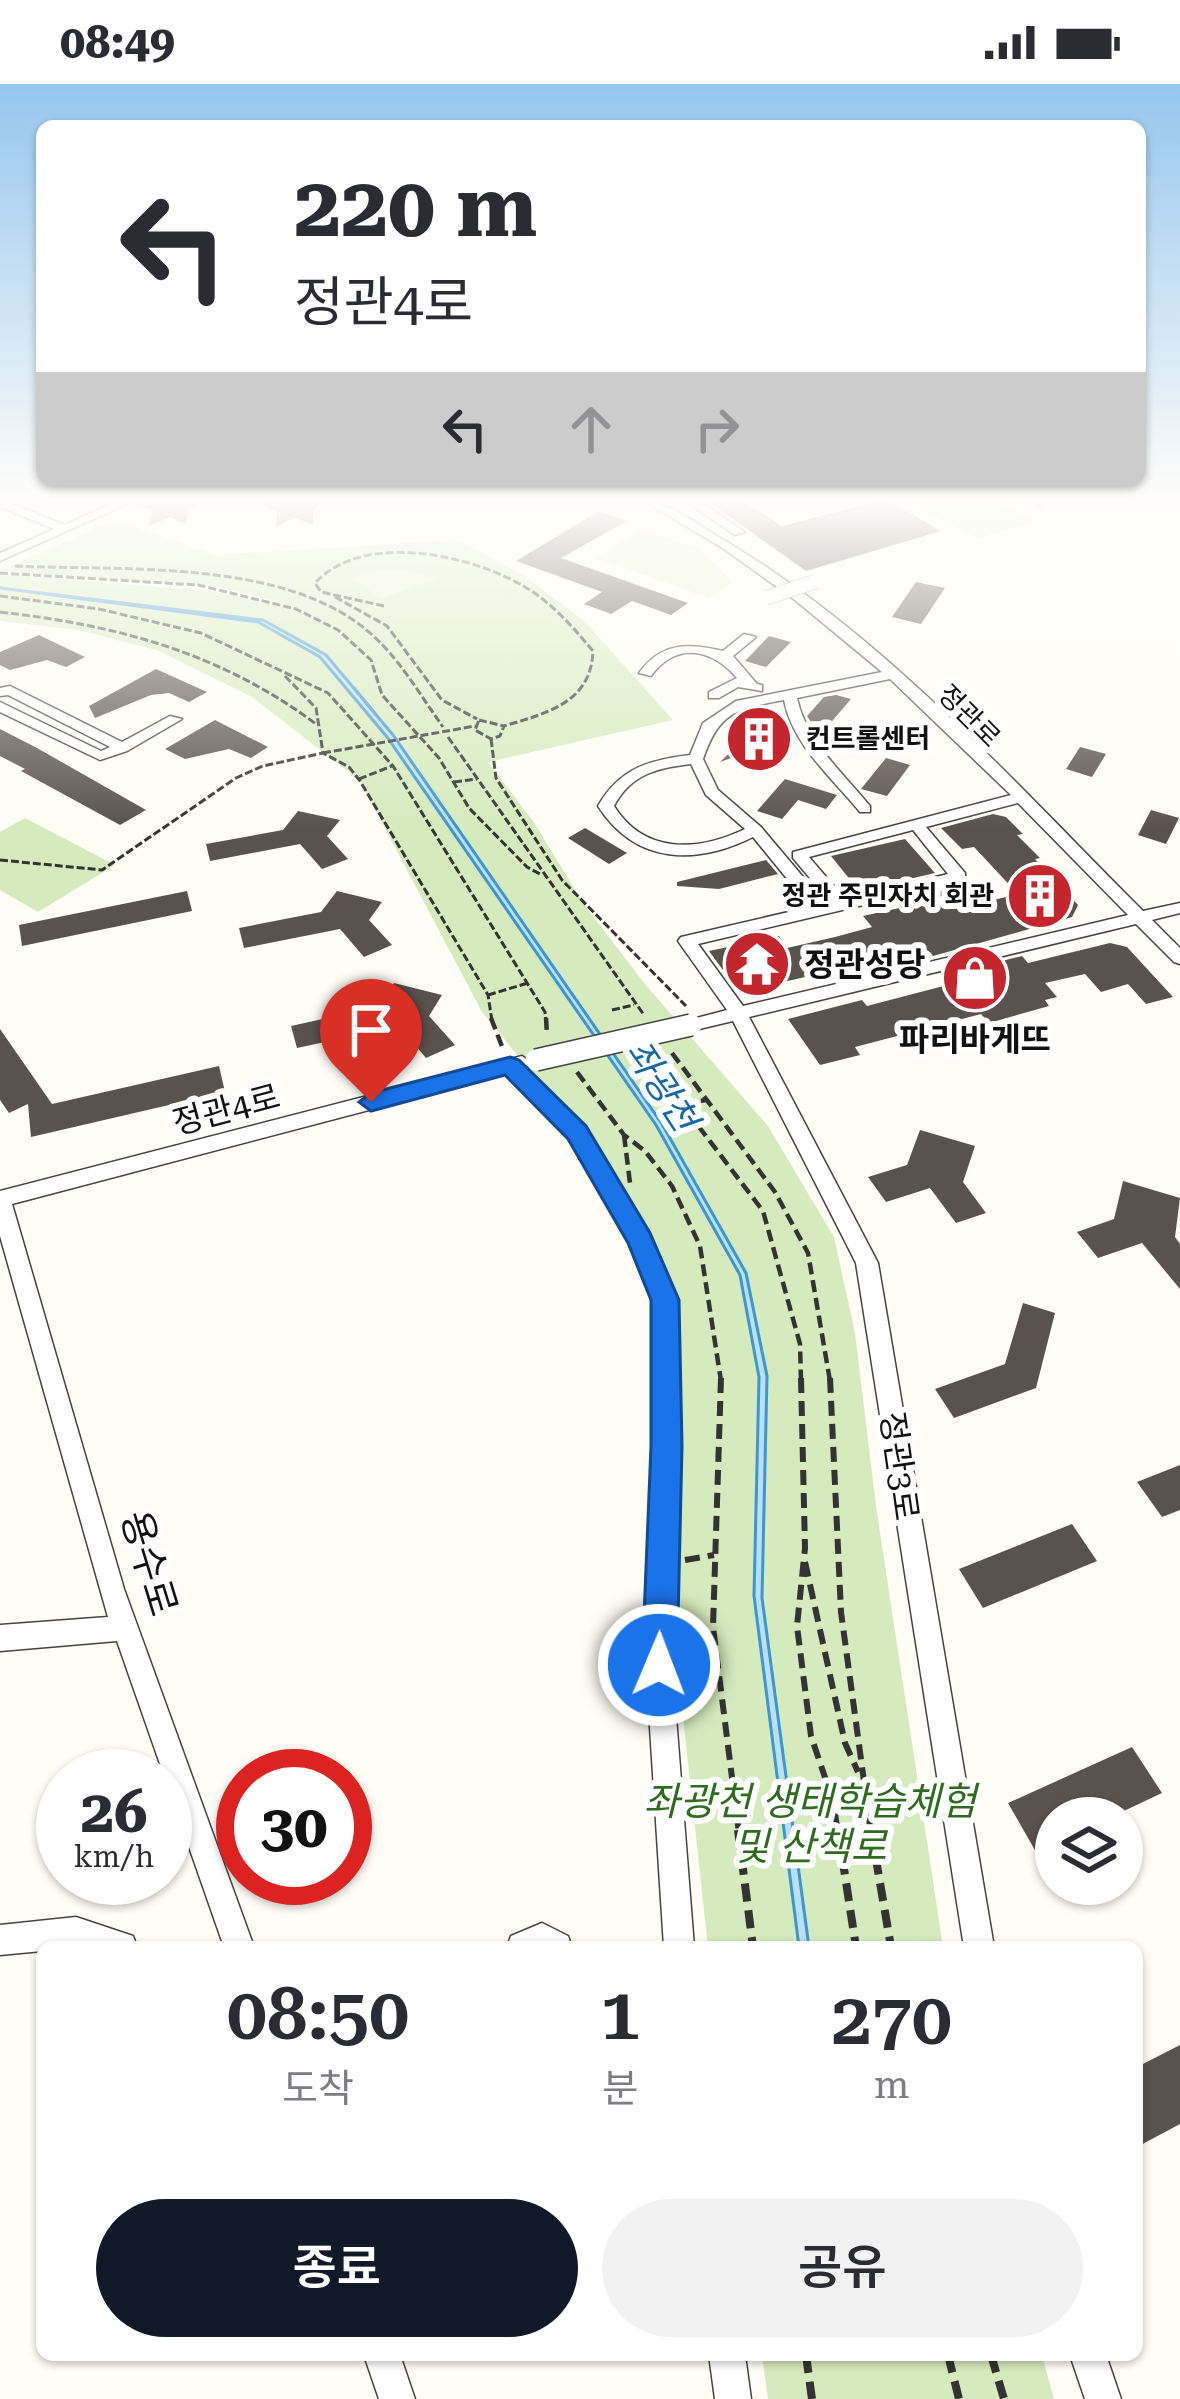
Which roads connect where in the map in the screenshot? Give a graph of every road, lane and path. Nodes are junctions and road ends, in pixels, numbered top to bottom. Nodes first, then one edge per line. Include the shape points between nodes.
1 (108, 611) edge
2 (301, 611) edge
3 (334, 611) edge
4 (360, 611) edge
5 (552, 611) edge
6 (816, 611) edge
7 (0, 612) edge
8 (748, 637) dead end
9 (725, 656) junction
10 (281, 672) junction
11 (646, 673) dead end
12 (893, 674) junction
13 (0, 692) edge
14 (753, 692) junction
15 (795, 692) junction
16 (714, 695) dead end
17 (0, 706) edge
18 (771, 717) dead end
19 (175, 719) dead end
20 (477, 723) junction
21 (316, 724) junction
22 (443, 727) dead end
23 (504, 727) junction
24 (448, 737) dead end
25 (491, 740) junction
26 (122, 748) junction
27 (323, 753) junction
28 (697, 759) junction
29 (393, 766) junction
30 (358, 779) junction
31 (478, 779) junction
32 (454, 782) junction
33 (1018, 798) junction
34 (865, 809) dead end
35 (916, 824) junction
36 (755, 830) junction
37 (0, 860) edge
38 (545, 876) junction
39 (842, 904) junction
40 (1180, 908) edge
41 (821, 909) junction
42 (1140, 919) junction
43 (1180, 958) edge
44 (528, 983) junction
45 (488, 995) junction
46 (634, 1005) junction
47 (612, 1010) dead end
48 (738, 1012) junction
49 (647, 1018) dead end
50 (690, 1018) junction
51 (547, 1036) dead end
52 (671, 1051) dead end
53 (510, 1066) junction
54 (573, 1068) dead end
55 (655, 1069) dead end
56 (707, 1100) junction
57 (682, 1103) junction
58 (1, 1208) edge
59 (804, 1558) junction
60 (125, 1628) junction
61 (0, 1638) edge
62 (861, 1777) junction
63 (0, 1940) edge
64 (104, 1941) edge
65 (236, 1941) edge
66 (679, 1941) edge
67 (752, 1941) edge
68 (855, 1941) edge
69 (890, 1941) edge
70 (978, 1941) edge
71 (384, 2361) edge
72 (728, 2361) edge
73 (807, 2361) edge
74 (949, 2361) edge
75 (994, 2361) edge
76 (1090, 2361) edge
77 (397, 2399) edge
78 (734, 2399) edge
79 (812, 2399) edge
80 (959, 2399) edge
81 (1004, 2399) edge
82 (1103, 2399) edge

1 - 10 path via 201,633
2 - 32 path via 358,644 404,726
3 - 22 path via 388,650
4 - 20 path via 399,637 442,700
5 - 23 path via 593,651 592,670 561,708
6 - 12 street, 정관로
7 - 21 path via 76,620 194,650 239,670
8 - 9 street
9 - 11 street via 669,650
9 - 14 street
10 - 21 path via 316,708
10 - 29 path via 328,693
12 - 15 street
12 - 33 street, 정관로
13 - 26 street
14 - 15 street
14 - 16 street via 736,682
14 - 18 street
14 - 28 street via 708,726
15 - 34 street via 797,729
17 - 26 street via 100,756
19 - 26 street
20 - 23 path
20 - 25 path
20 - 27 path, bridge
21 - 27 path
23 - 25 path
24 - 31 path
25 - 50 path via 496,778 562,880
27 - 30 path
27 - 37 path via 236,778 102,870
28 - 36 street via 712,792
28 - 36 street via 617,782 606,806 615,825 634,842 665,850 729,846
29 - 30 path
29 - 44 path
30 - 45 path
31 - 32 path
31 - 38 path
32 - 38 path via 469,808
33 - 35 street
33 - 42 street, 정관로
35 - 39 street via 799,855
35 - 39 street via 959,877
36 - 41 street
38 - 46 path
39 - 41 street
40 - 42 street
41 - 48 street via 687,941
42 - 43 street, 정관로
42 - 48 street
44 - 45 path
44 - 51 path via 545,1012
45 - 53 path
46 - 47 path
46 - 49 path
48 - 50 street
48 - 70 street, 정관3로 via 854,1230 874,1289
50 - 53 street, 정관4로, bridge
52 - 56 path
53 - 58 street, 정관4로
53 - 66 street via 577,1132 665,1300 659,1665
54 - 67 path via 672,1186 700,1246 723,1409 713,1627
55 - 57 path
56 - 57 path
56 - 62 path via 775,1192 808,1253 829,1359 841,1612
57 - 59 path via 763,1211 774,1238 800,1344
58 - 60 street, 용수로
59 - 62 path via 845,1744
59 - 68 path via 797,1626
60 - 61 street
60 - 65 street, 용수로
62 - 69 path
63 - 64 street via 76,1932
71 - 77 street
72 - 78 street
73 - 79 path
74 - 80 path
75 - 81 path
76 - 82 street

